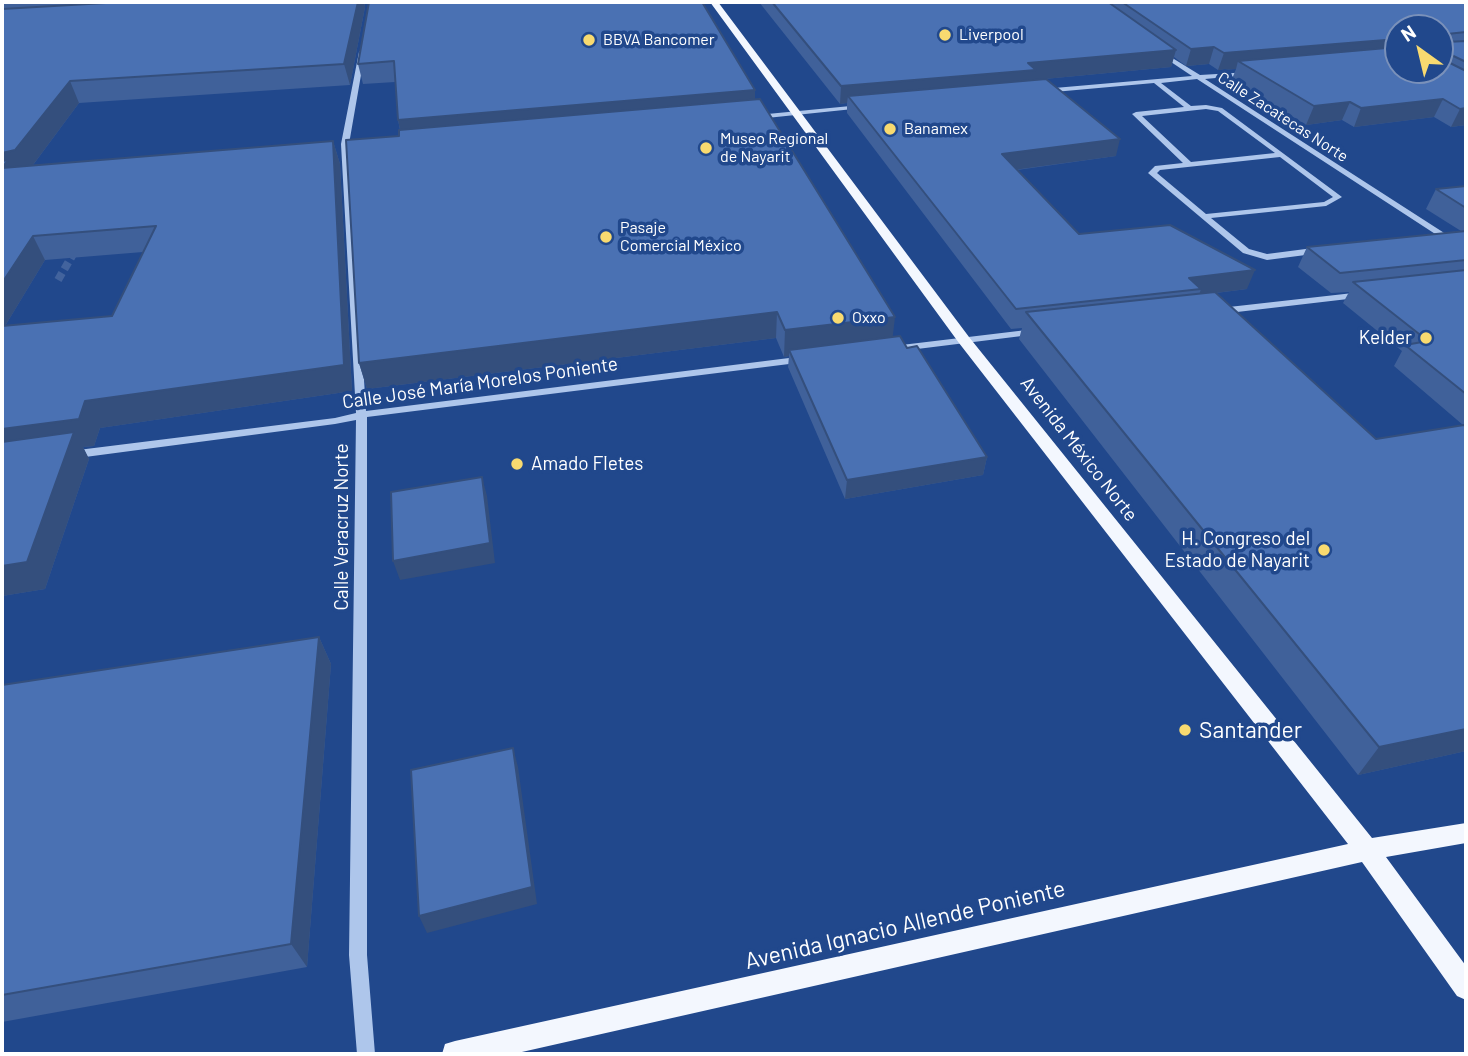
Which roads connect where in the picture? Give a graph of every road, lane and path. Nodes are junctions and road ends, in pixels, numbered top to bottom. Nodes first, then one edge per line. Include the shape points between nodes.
1 (714, 2) edge
2 (363, 44) edge
3 (1155, 49) edge
4 (1262, 71) edge
5 (1195, 78) junction
6 (1155, 81) junction
7 (1035, 92) edge
8 (873, 106) edge
9 (1189, 108) junction
10 (796, 113) junction
11 (740, 118) edge
12 (1280, 155) junction
13 (1190, 165) junction
14 (1206, 216) junction
15 (1443, 235) junction
16 (1427, 237) edge
17 (1334, 249) edge
18 (1466, 251) edge
19 (1371, 294) edge
20 (1209, 313) edge
21 (1046, 331) edge
22 (964, 340) junction
23 (885, 349) edge
24 (817, 358) edge
25 (360, 415) junction
26 (55, 457) edge
27 (1466, 833) edge
28 (1367, 850) junction
29 (1466, 986) edge
30 (366, 1054) edge
31 (455, 1054) edge

1 - 10 main road, Avenida México Norte
2 - 25 street, Calle Veracruz Norte via 347,153
3 - 5 street, Calle Zacatecas Norte
4 - 5 street
5 - 6 street
5 - 15 street, Calle Zacatecas Norte
6 - 7 street
6 - 9 street
8 - 10 street
9 - 12 street via 1220,109
9 - 13 street via 1135,116
10 - 11 street
10 - 22 main road, Avenida México Norte
12 - 13 street
12 - 14 street via 1338,197
13 - 14 street via 1158,168 1152,173
14 - 17 street via 1256,255
15 - 16 street
15 - 18 street, Calle Zacatecas Norte
19 - 20 street
21 - 22 street
22 - 23 street
22 - 28 main road, Avenida México Norte
24 - 25 street, Calle José María Morelos Poniente
25 - 26 street, Calle José María Morelos Poniente
25 - 30 street, Calle Veracruz Norte via 358,955
27 - 28 main road, Avenida Ignacio Allende Poniente
28 - 29 main road, Avenida México Norte
28 - 31 main road, Avenida Ignacio Allende Poniente

